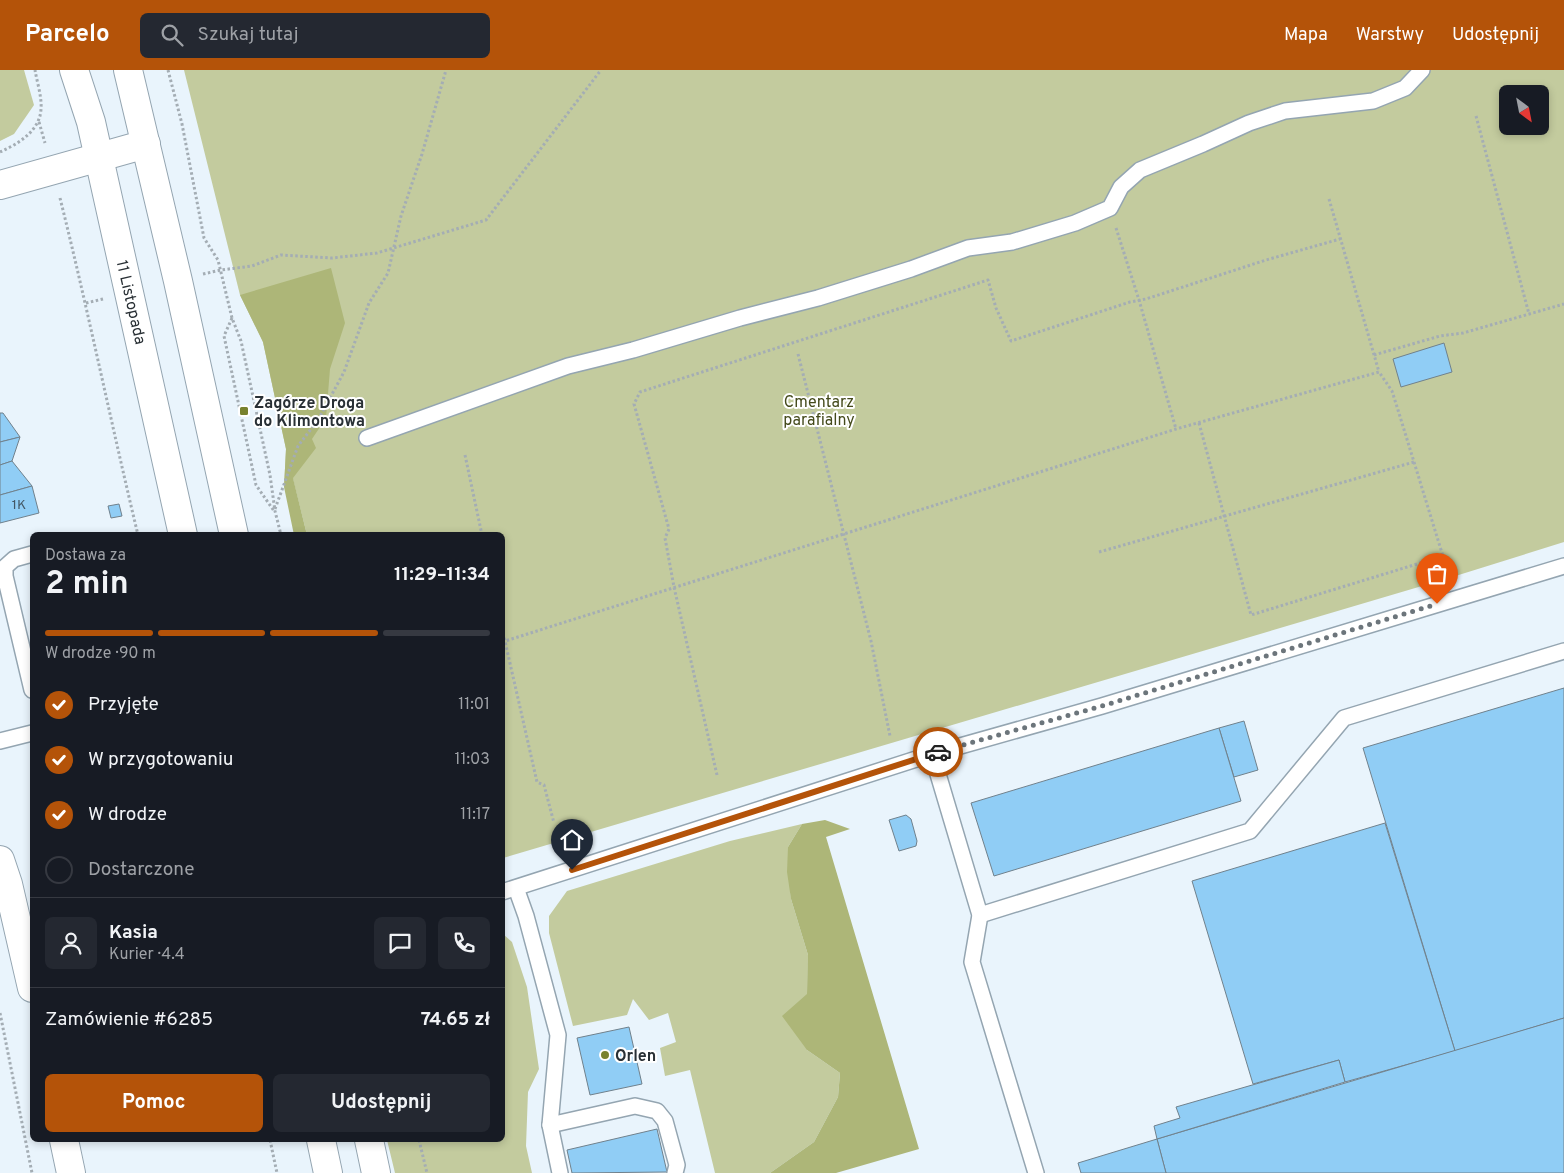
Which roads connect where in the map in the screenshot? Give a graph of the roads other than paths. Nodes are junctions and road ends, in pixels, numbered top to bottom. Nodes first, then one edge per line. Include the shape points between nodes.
1 (74, 70) edge
2 (128, 70) edge
3 (1422, 70) edge
4 (146, 144) junction
5 (99, 157) junction
6 (0, 185) edge
7 (367, 438) dead end
8 (182, 532) edge
9 (233, 532) edge
10 (30, 555) edge
11 (3, 566) edge
12 (1564, 566) edge
13 (1564, 651) edge
14 (30, 682) edge
15 (30, 734) edge
16 (0, 741) edge
17 (932, 754) junction
18 (0, 860) edge
19 (509, 890) edge
20 (980, 915) junction
21 (30, 979) edge
22 (550, 1124) junction
23 (64, 1142) edge
24 (320, 1142) edge
25 (369, 1142) edge
26 (71, 1173) edge
27 (328, 1173) edge
28 (376, 1173) edge
29 (560, 1173) edge
30 (675, 1173) edge
31 (1036, 1173) edge

1 - 5 main road, 11 Listopada
2 - 4 main road
3 - 7 lane via 1405,88 1373,101 1285,111 1140,170 1121,187 1110,208 1075,223 1012,242 968,248 827,295 568,366
4 - 5 main road
4 - 9 main road
5 - 6 main road
5 - 8 main road, 11 Listopada
10 - 11 lane
11 - 14 lane
12 - 17 lane
13 - 20 lane via 1344,718 1250,831
15 - 16 lane
17 - 19 lane
17 - 20 lane
18 - 21 main road
19 - 22 lane via 526,916 558,1034
20 - 31 lane via 972,962
22 - 29 lane
22 - 30 lane via 634,1106 657,1111 665,1121 677,1165
23 - 26 main road
24 - 27 main road
25 - 28 main road

